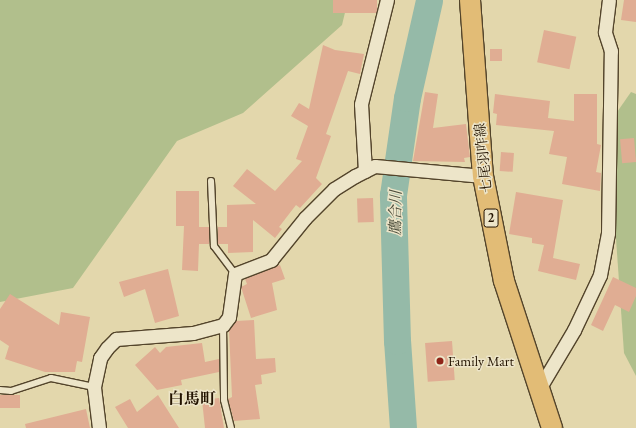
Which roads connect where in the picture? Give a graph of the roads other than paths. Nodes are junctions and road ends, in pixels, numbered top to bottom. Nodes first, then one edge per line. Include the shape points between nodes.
1 (387, 0) edge
2 (470, 0) edge
3 (608, 0) edge
4 (365, 171) junction
5 (483, 176) junction
6 (211, 181) dead end
7 (235, 274) junction
8 (223, 325) junction
9 (94, 387) junction
10 (539, 388) junction
11 (0, 390) edge
12 (99, 428) edge
13 (231, 428) edge
14 (552, 428) edge

1 - 4 street via 361,104
2 - 5 main road, 七尾羽咋線 / 2
3 - 10 street via 605,32 611,51 608,233 600,275 574,330
4 - 5 street via 384,167
4 - 7 street via 334,189 271,260
5 - 10 main road, 七尾羽咋線 / 2 via 504,281
6 - 7 lane via 214,246
7 - 8 street via 229,317
8 - 9 street via 193,333 116,340 100,358
8 - 13 lane via 224,400
9 - 11 lane via 51,378 11,391
9 - 12 street
10 - 14 main road, 七尾羽咋線 / 2

